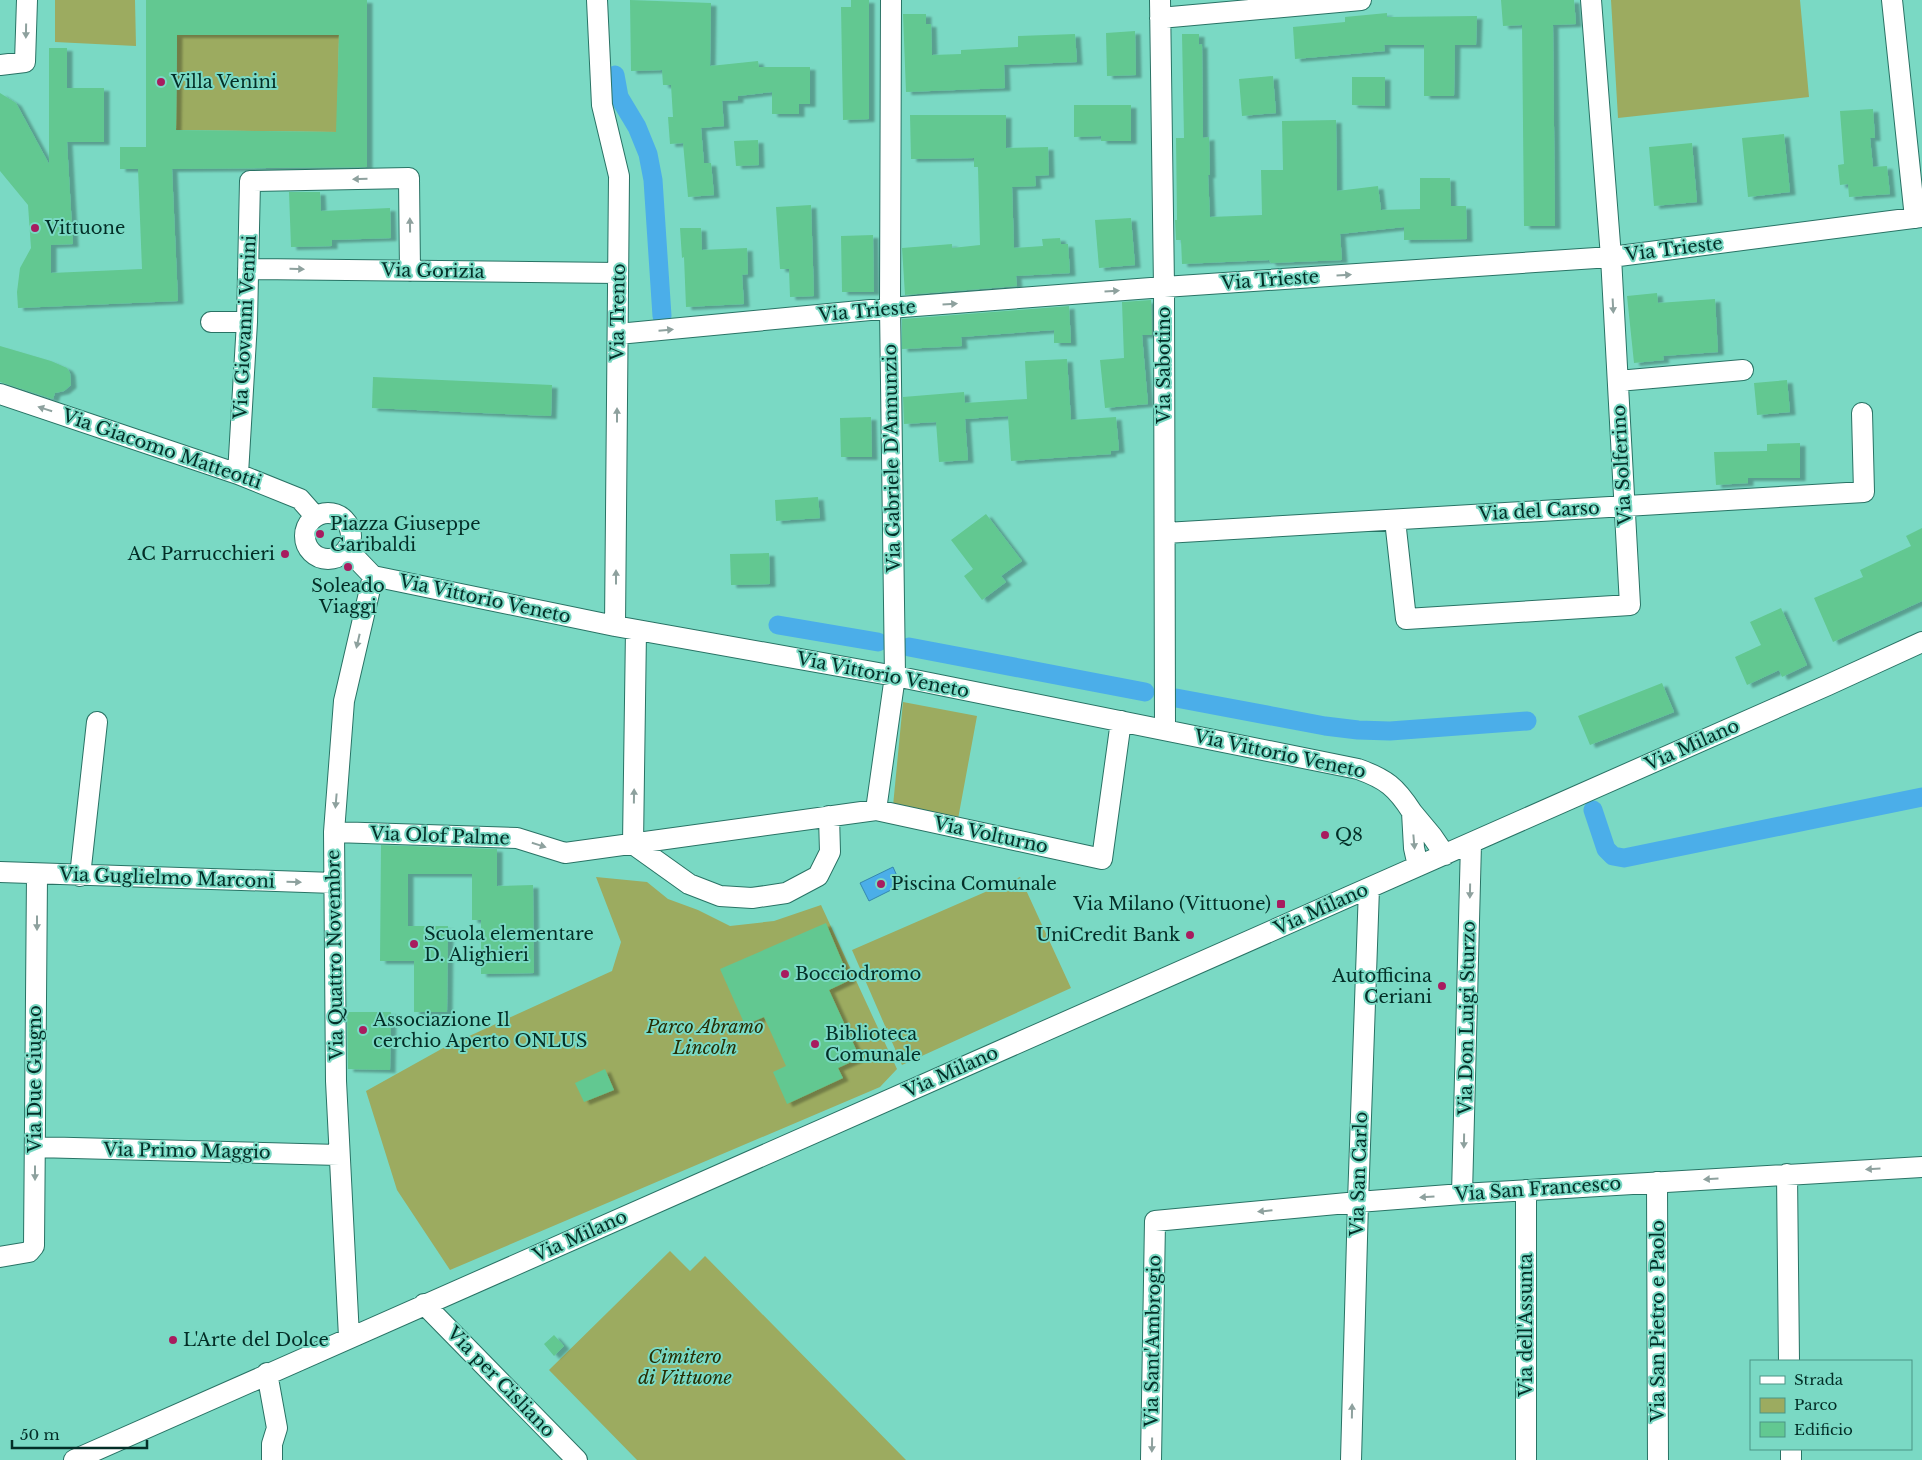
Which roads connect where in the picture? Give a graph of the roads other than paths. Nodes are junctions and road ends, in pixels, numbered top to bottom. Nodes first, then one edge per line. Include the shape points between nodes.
1 (27, 0) edge
2 (596, 0) edge
3 (891, 0) edge
4 (1361, 0) edge
5 (1591, 0) edge
6 (1892, 0) edge
7 (1160, 9) edge
8 (0, 65) edge
9 (1918, 218) edge
10 (1611, 258) junction
11 (248, 268) junction
12 (410, 271) junction
13 (618, 274) junction
14 (1164, 288) junction
15 (890, 308) junction
16 (210, 322) dead end
17 (247, 322) junction
18 (618, 334) junction
19 (1743, 370) dead end
20 (1618, 381) junction
21 (0, 394) edge
22 (1862, 413) dead end
23 (238, 474) junction
24 (1624, 506) junction
25 (315, 516) junction
26 (1395, 520) junction
27 (1164, 533) junction
28 (348, 550) junction
29 (373, 576) junction
30 (615, 626) junction
31 (636, 630) junction
32 (1922, 642) edge
33 (895, 676) junction
34 (1121, 721) junction
35 (97, 722) dead end
36 (1165, 729) junction
37 (876, 810) junction
38 (1412, 812) junction
39 (829, 816) junction
40 (334, 832) junction
41 (1472, 843) junction
42 (633, 844) junction
43 (1445, 855) junction
44 (1418, 866) junction
45 (0, 872) edge
46 (37, 874) junction
47 (80, 876) junction
48 (334, 883) junction
49 (1369, 888) junction
50 (35, 1147) junction
51 (340, 1155) junction
52 (1922, 1167) edge
53 (1787, 1174) junction
54 (1657, 1182) junction
55 (1526, 1190) junction
56 (1462, 1194) junction
57 (1358, 1202) junction
58 (1155, 1221) joint
59 (0, 1257) edge
60 (424, 1304) junction
61 (349, 1338) junction
62 (1790, 1360) edge
63 (267, 1373) junction
64 (74, 1460) edge
65 (272, 1460) edge
66 (577, 1460) edge
67 (1151, 1460) edge
68 (1351, 1460) edge
69 (1526, 1460) edge
70 (1658, 1460) edge

1 -> 8 street via 26,62
2 - 13 street, Via Trento via 602,105 619,176
3 - 15 street, Via Gabriele D'Annunzio
4 - 7 street
5 - 10 street, Via Solferino
6 - 9 street
7 - 14 street, Via Sabotino
9 - 10 street, Via Trieste
14 -> 10 street, Via Trieste
10 -> 20 street, Via Solferino
11 -> 12 street, Via Gorizia
12 -> 11 street, Via Giovanni Venini via 409,178 250,181
11 - 17 street, Via Giovanni Venini
12 - 13 street, Via Gorizia
13 - 18 street, Via Trento
15 -> 14 street, Via Trieste
14 - 27 street, Via Sabotino
18 -> 15 street, Via Trieste
15 - 33 street, Via Gabriele D'Annunzio
16 - 17 street
17 - 23 street, Via Giovanni Venini
30 -> 18 street, Via Trento
19 - 20 street
20 - 24 street, Via Solferino
23 -> 21 street, Via Giacomo Matteotti
22 - 24 street, Via del Carso via 1864,492
23 - 25 street, Via Giacomo Matteotti via 300,499
24 - 26 street, Via del Carso
24 - 26 street, Via Solferino via 1630,605 1406,620
25 - 28 street via 331,513 345,520 352,534
25 - 28 street via 306,530 310,550 329,560
26 - 27 street, Via del Carso
27 - 36 street, Via Sabotino
28 - 29 street, Via Vittorio Veneto
29 - 30 street, Via Vittorio Veneto
29 -> 40 street, Via Quattro Novembre via 344,701
30 - 31 street, Via Vittorio Veneto
31 - 33 street, Via Vittorio Veneto
42 -> 31 street
32 - 41 street, Via Milano
33 - 34 street, Via Vittorio Veneto
33 - 37 street
34 - 36 street, Via Vittorio Veneto
34 - 37 street, Via Volturno via 1102,859
35 - 47 street
36 - 38 street, Via Vittorio Veneto via 1358,769 1389,783
37 - 39 street, Via Olof Palme
38 - 43 street, Via Vittorio Veneto
38 -> 44 street
39 - 42 street, Via Olof Palme
39 - 42 street via 830,852 818,876 786,892 752,898 720,896 689,884
40 -> 42 street, Via Olof Palme via 517,838 565,853
40 - 48 street, Via Quattro Novembre
41 - 43 street, Via Milano
41 -> 56 street, Via Don Luigi Sturzo
43 - 44 street, Via Milano
44 - 49 street, Via Milano
45 - 46 street, Via Guglielmo Marconi
46 - 47 street, Via Guglielmo Marconi
46 -> 50 street, Via Due Giugno
47 -> 48 street, Via Guglielmo Marconi
48 - 51 street, Via Quattro Novembre
49 - 57 street, Via San Carlo
49 - 60 street, Via Milano
50 - 51 street, Via Primo Maggio
50 -> 59 street, Via Due Giugno via 34,1246 29,1252
51 - 61 street, Via Quattro Novembre
52 -> 53 street, Via San Francesco
53 -> 54 street, Via San Francesco
53 - 62 street
54 - 55 street, Via San Francesco
54 - 70 street, Via San Pietro e Paolo
55 - 56 street, Via San Francesco
55 - 69 street, Via dell'Assunta
56 -> 57 street, Via San Francesco
57 -> 58 street, Via San Francesco
68 -> 57 street, Via San Carlo
58 -> 67 street, Via Sant'Ambrogio
60 - 61 street, Via Milano
60 - 66 street, Via per Cisliano
61 - 63 street, Via Milano
63 - 64 street, Via Milano
63 - 65 street via 277,1428

